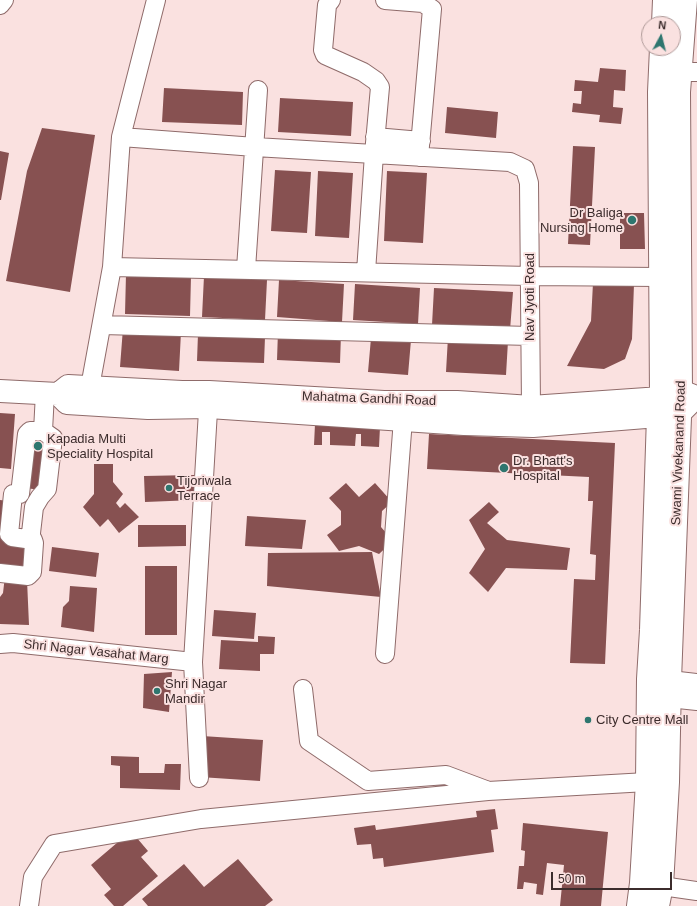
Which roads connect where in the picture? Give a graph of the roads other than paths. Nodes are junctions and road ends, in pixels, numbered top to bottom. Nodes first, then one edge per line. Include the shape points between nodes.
1 (4, 0) edge
2 (156, 0) edge
3 (331, 0) edge
4 (385, 0) edge
5 (664, 0) edge
6 (686, 0) edge
7 (0, 5) edge
8 (663, 16) edge
9 (661, 56) edge
10 (689, 72) edge
11 (258, 90) dead end
12 (122, 137) junction
13 (374, 146) junction
14 (255, 147) junction
15 (420, 149) junction
16 (112, 267) junction
17 (246, 269) junction
18 (366, 272) junction
19 (530, 276) junction
20 (660, 277) junction
21 (102, 325) junction
22 (530, 336) junction
23 (0, 391) edge
24 (51, 394) junction
25 (90, 396) junction
26 (689, 399) edge
27 (209, 400) junction
28 (659, 407) junction
29 (404, 410) junction
30 (532, 416) junction
31 (43, 431) junction
32 (11, 494) edge
33 (40, 497) junction
34 (31, 533) dead end
35 (0, 573) edge
36 (0, 644) edge
37 (385, 654) dead end
38 (193, 662) junction
39 (697, 683) edge
40 (303, 689) dead end
41 (670, 689) junction
42 (697, 701) edge
43 (199, 778) dead end
44 (647, 782) junction
45 (488, 791) junction
46 (654, 891) edge
47 (697, 891) edge
48 (29, 906) edge
49 (638, 906) edge

1 - 7 street
2 - 12 street
3 - 13 street via 327,5 323,50 325,55 363,72 380,87
4 - 15 street via 423,3 432,9
5 - 8 main road
6 - 10 main road, Swami Vivekanand Road
9 - 20 main road, Swami Vivekanand Road
10 - 26 main road, Swami Vivekanand Road via 679,92
11 - 14 street
12 - 14 street
12 - 16 street
13 - 14 street
13 - 15 street
13 - 18 street
14 - 17 street
15 - 19 street, Nav Jyoti Road via 510,162 525,169 529,183
16 - 17 street
16 - 21 street
17 - 18 street
18 - 19 street
19 - 20 street
19 - 22 street, Nav Jyoti Road
20 - 28 main road, Swami Vivekanand Road
21 - 22 street
21 - 25 street
22 - 30 street, Nav Jyoti Road
23 - 24 main road, Mahatma Gandhi Road
24 - 25 main road, Mahatma Gandhi Road via 67,403
24 - 31 street
25 - 27 main road, Mahatma Gandhi Road via 148,408
26 - 28 main road, Mahatma Gandhi Road
26 - 41 main road, Swami Vivekanand Road
27 - 29 main road, Mahatma Gandhi Road
27 - 38 street
28 - 30 main road, Mahatma Gandhi Road
28 - 44 main road, Swami Vivekanand Road via 648,678
29 - 30 main road, Mahatma Gandhi Road via 464,424
29 - 37 street
31 - 32 street via 30,431 27,434
31 - 33 street via 53,438 47,489
32 - 33 street
32 - 35 street via 9,534 12,537 32,540 34,543 32,572 28,576
33 - 34 street via 34,508
36 - 38 street, Shri Nagar Vasahat Marg via 13,643
38 - 43 street
39 - 41 street
40 - 45 street via 310,741 368,781 446,775
41 - 42 street
41 - 46 main road, Swami Vivekanand Road via 668,782
44 - 45 street
44 - 46 main road, Swami Vivekanand Road
45 - 48 street via 201,819 54,844 33,877
46 - 47 street
46 - 49 main road, Swami Vivekanand Road

